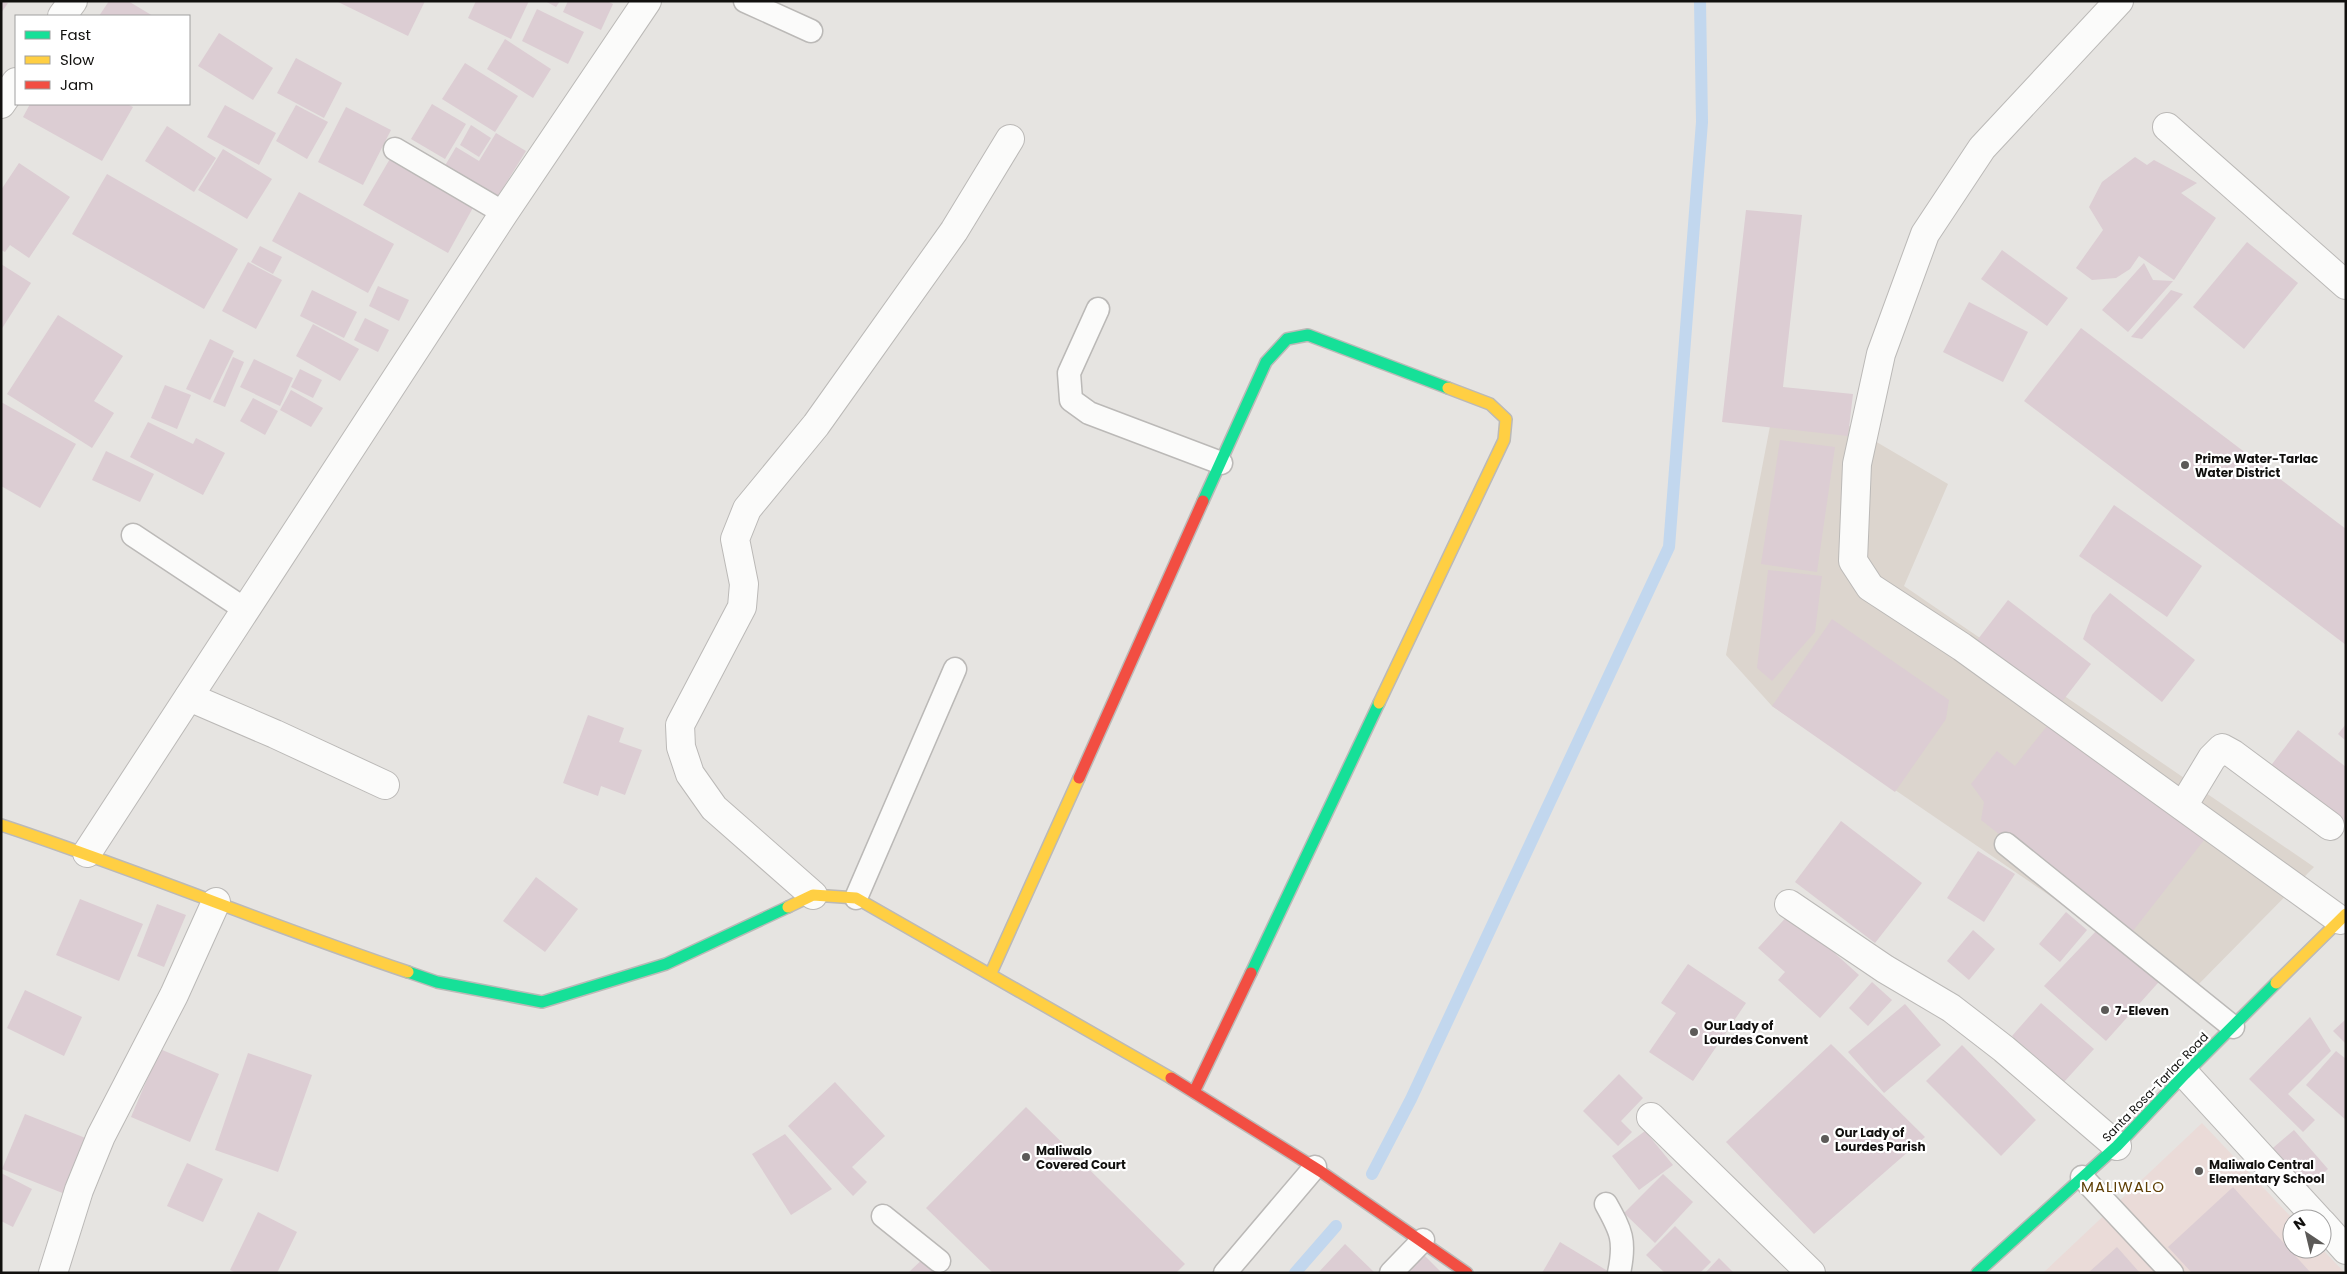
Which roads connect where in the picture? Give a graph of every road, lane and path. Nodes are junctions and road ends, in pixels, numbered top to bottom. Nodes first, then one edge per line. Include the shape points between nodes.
1 (73, 1) edge
2 (647, 1) edge
3 (745, 1) edge
4 (2119, 1) edge
5 (63, 15) edge
6 (810, 31) dead end
7 (15, 83) edge
8 (1, 104) edge
9 (2167, 126) dead end
10 (1010, 139) dead end
11 (395, 149) dead end
12 (504, 213) junction
13 (2346, 285) edge
14 (1098, 309) dead end
15 (1221, 463) junction
16 (133, 535) dead end
17 (246, 610) junction
18 (955, 669) dead end
19 (189, 697) junction
20 (385, 785) dead end
21 (2182, 806) junction
22 (1, 825) edge
23 (2330, 826) dead end
24 (2006, 844) dead end
25 (87, 854) junction
26 (813, 895) junction
27 (856, 898) junction
28 (216, 902) junction
29 (1789, 904) dead end
30 (2343, 917) edge
31 (991, 973) junction
32 (2234, 1027) junction
33 (2185, 1074) junction
34 (1196, 1090) junction
35 (1651, 1117) dead end
36 (2117, 1146) junction
37 (1315, 1167) junction
38 (2082, 1177) junction
39 (1606, 1204) dead end
40 (2309, 1209) edge
41 (883, 1216) dead end
42 (2332, 1234) edge
43 (1423, 1240) junction
44 (2346, 1250) edge
45 (939, 1261) dead end
46 (53, 1273) edge
47 (1225, 1273) edge
48 (1391, 1273) edge
49 (1467, 1273) edge
50 (1619, 1273) edge
51 (1810, 1273) edge
52 (1977, 1273) edge
53 (2172, 1273) edge

1 - 5 street
2 - 12 street
3 - 6 lane
4 - 21 street via 1982,148 1925,234 1881,354 1857,464 1853,560 1870,587 1962,646
7 - 8 street
9 - 13 street
10 - 26 street via 954,231 816,425 747,509 735,538 744,584 742,607 680,724 680,748 690,774 714,808
11 - 12 lane
12 - 17 street
14 - 15 lane via 1069,372 1071,400 1089,413
15 - 31 main road
15 - 34 main road via 1266,362 1287,339 1308,335 1490,404 1506,419 1504,440
16 - 17 lane
17 - 19 street
18 - 27 lane
19 - 20 street
19 - 25 street
21 - 23 street via 2212,758 2222,748
21 - 30 street
22 - 25 main road
24 - 32 lane
25 - 28 main road
26 - 27 main road
26 - 28 main road via 666,964 542,1002 437,982
27 - 31 main road
28 - 46 street via 174,995 101,1136 79,1190
29 - 36 street via 1885,969 1952,1008
30 - 32 main road, Santa Rosa-Tarlac Road
31 - 34 main road
32 - 33 main road, Santa Rosa-Tarlac Road
33 - 36 main road, Santa Rosa-Tarlac Road
33 - 40 street
34 - 37 main road
35 - 51 street
36 - 38 main road, Santa Rosa-Tarlac Road
37 - 43 main road
37 - 47 lane
38 - 52 main road, Santa Rosa-Tarlac Road
38 - 53 lane
39 - 50 lane via 1622,1233
41 - 45 lane
42 - 44 street
43 - 48 lane
43 - 49 main road

